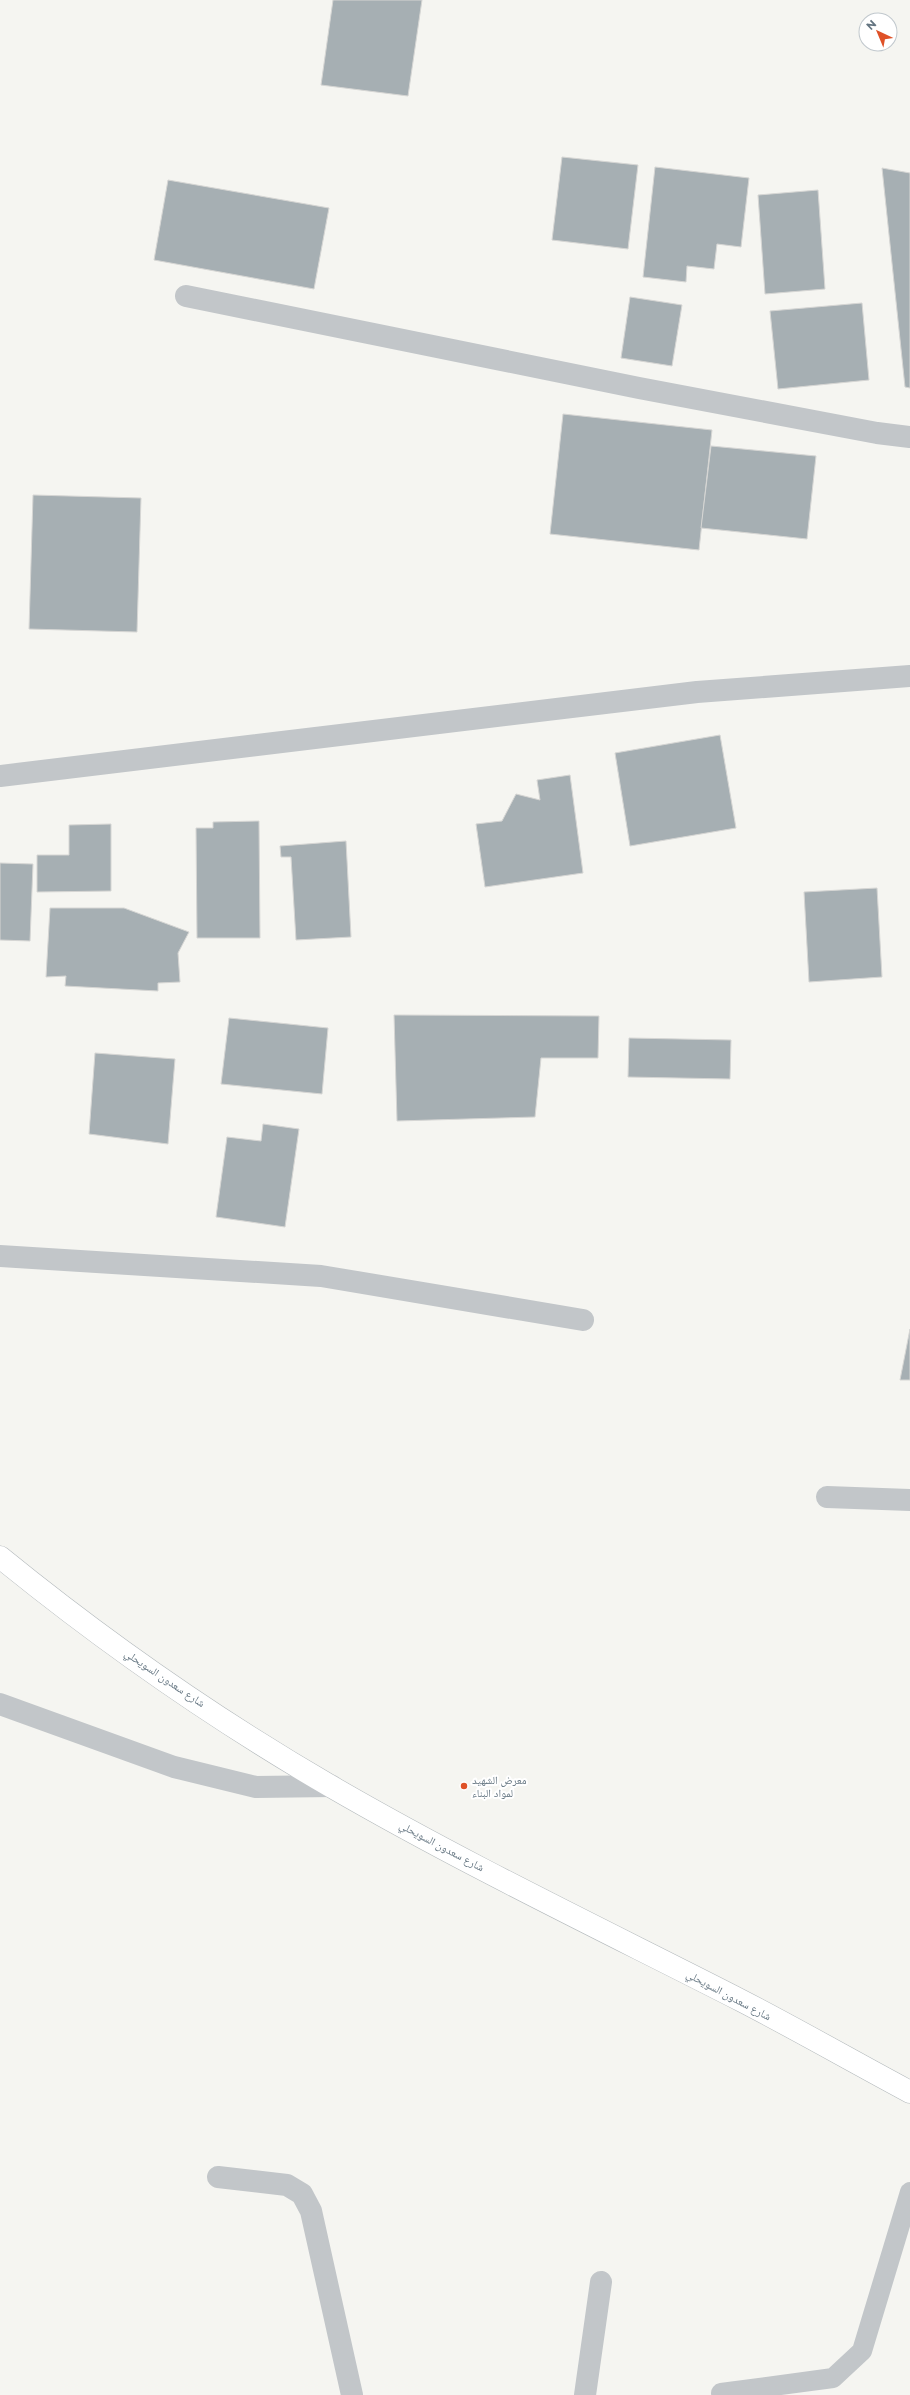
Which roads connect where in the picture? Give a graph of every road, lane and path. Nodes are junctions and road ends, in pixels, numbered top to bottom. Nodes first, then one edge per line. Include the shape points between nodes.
1 (186, 296) dead end
2 (910, 437) edge
3 (910, 676) edge
4 (0, 776) edge
5 (0, 1256) edge
6 (583, 1320) dead end
7 (827, 1497) dead end
8 (910, 1500) edge
9 (0, 1557) edge
10 (0, 1704) edge
11 (332, 1786) junction
12 (910, 2092) edge
13 (218, 2177) dead end
14 (910, 2192) edge
15 (602, 2282) dead end
16 (721, 2393) dead end
17 (352, 2395) edge
18 (585, 2395) edge

1 - 2 street via 639,388
3 - 4 street via 697,692
5 - 6 street via 321,1276
7 - 8 street
9 - 11 main road, شارع سعدون السويحلي via 56,1602 159,1675
10 - 11 street via 174,1767 248,1785
11 - 12 main road, شارع سعدون السويحلي
13 - 17 street via 287,2185 302,2194 311,2211
14 - 16 lane via 862,2351 833,2378
15 - 18 street

